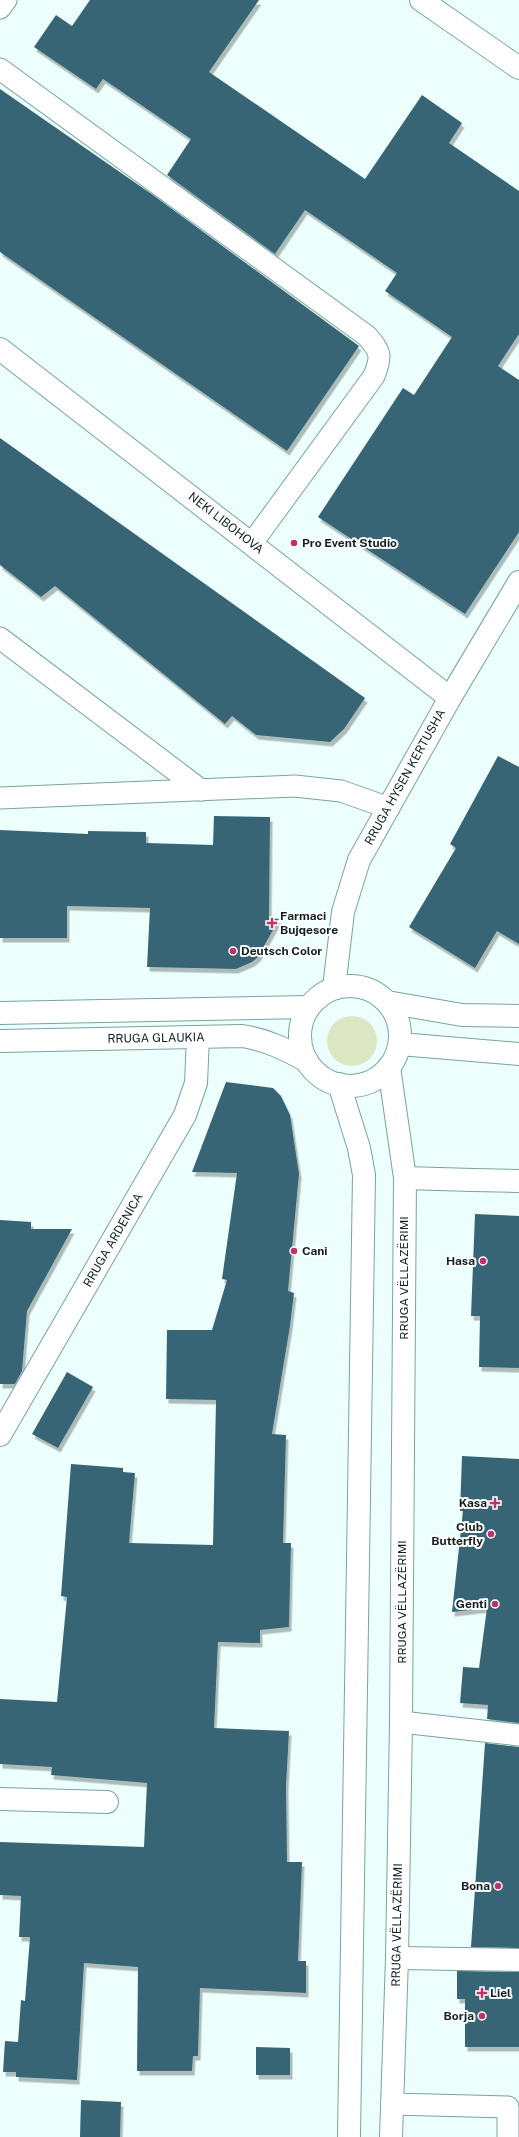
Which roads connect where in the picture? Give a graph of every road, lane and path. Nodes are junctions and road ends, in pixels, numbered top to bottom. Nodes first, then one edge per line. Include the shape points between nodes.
1 (6, 0) edge
2 (421, 0) edge
3 (0, 8) edge
4 (519, 68) edge
5 (0, 69) edge
6 (0, 349) edge
7 (252, 543) junction
8 (519, 582) edge
9 (0, 638) edge
10 (450, 698) junction
11 (201, 790) junction
12 (0, 798) edge
13 (389, 808) junction
14 (334, 988) junction
15 (387, 1002) junction
16 (309, 1007) junction
17 (0, 1013) edge
18 (519, 1016) edge
19 (198, 1037) junction
20 (0, 1041) edge
21 (400, 1044) junction
22 (519, 1054) edge
23 (307, 1061) junction
24 (389, 1067) junction
25 (339, 1084) junction
26 (404, 1178) junction
27 (519, 1181) edge
28 (0, 1435) edge
29 (401, 1722) junction
30 (519, 1735) edge
31 (0, 1799) edge
32 (107, 1802) dead end
33 (397, 1958) junction
34 (519, 1960) edge
35 (392, 2104) junction
36 (349, 2137) edge
37 (391, 2137) edge
38 (508, 2137) edge

1 - 3 lane
2 - 4 main road
5 - 7 lane via 367,336 376,347 380,361 374,376
6 - 7 main road, NEKI LIBOHOVA
7 - 10 main road, NEKI LIBOHOVA
8 - 10 main road, RRUGA HYSEN KERTUSHA
9 - 11 lane
10 - 13 main road, RRUGA HYSEN KERTUSHA
11 - 12 lane
11 - 13 lane via 321,787 341,791
13 - 14 main road, RRUGA HYSEN KERTUSHA via 359,860 350,887 343,912
14 - 15 main road via 362,987 376,992
14 - 16 main road via 316,999
15 - 18 main road via 462,1015
15 - 21 main road via 400,1026
16 - 17 main road
16 - 23 main road via 300,1034 302,1052
19 - 20 main road, RRUGA GLAUKIA
19 - 23 main road, RRUGA GLAUKIA via 242,1036 262,1039 277,1044
19 - 28 main road, RRUGA ARDENICA via 196,1083 185,1115
21 - 22 main road
21 - 24 main road
23 - 25 main road via 317,1074
24 - 25 main road via 376,1078 361,1085
24 - 26 main road, RRUGA VËLLAZËRIMI
25 - 36 main road via 359,1148 364,1176
26 - 27 main road
26 - 29 main road, RRUGA VËLLAZËRIMI
29 - 30 lane
29 - 33 main road, RRUGA VËLLAZËRIMI
31 - 32 main road
33 - 34 main road
33 - 35 main road, RRUGA VËLLAZËRIMI
35 - 37 main road, RRUGA VËLLAZËRIMI
35 - 38 lane via 508,2107

